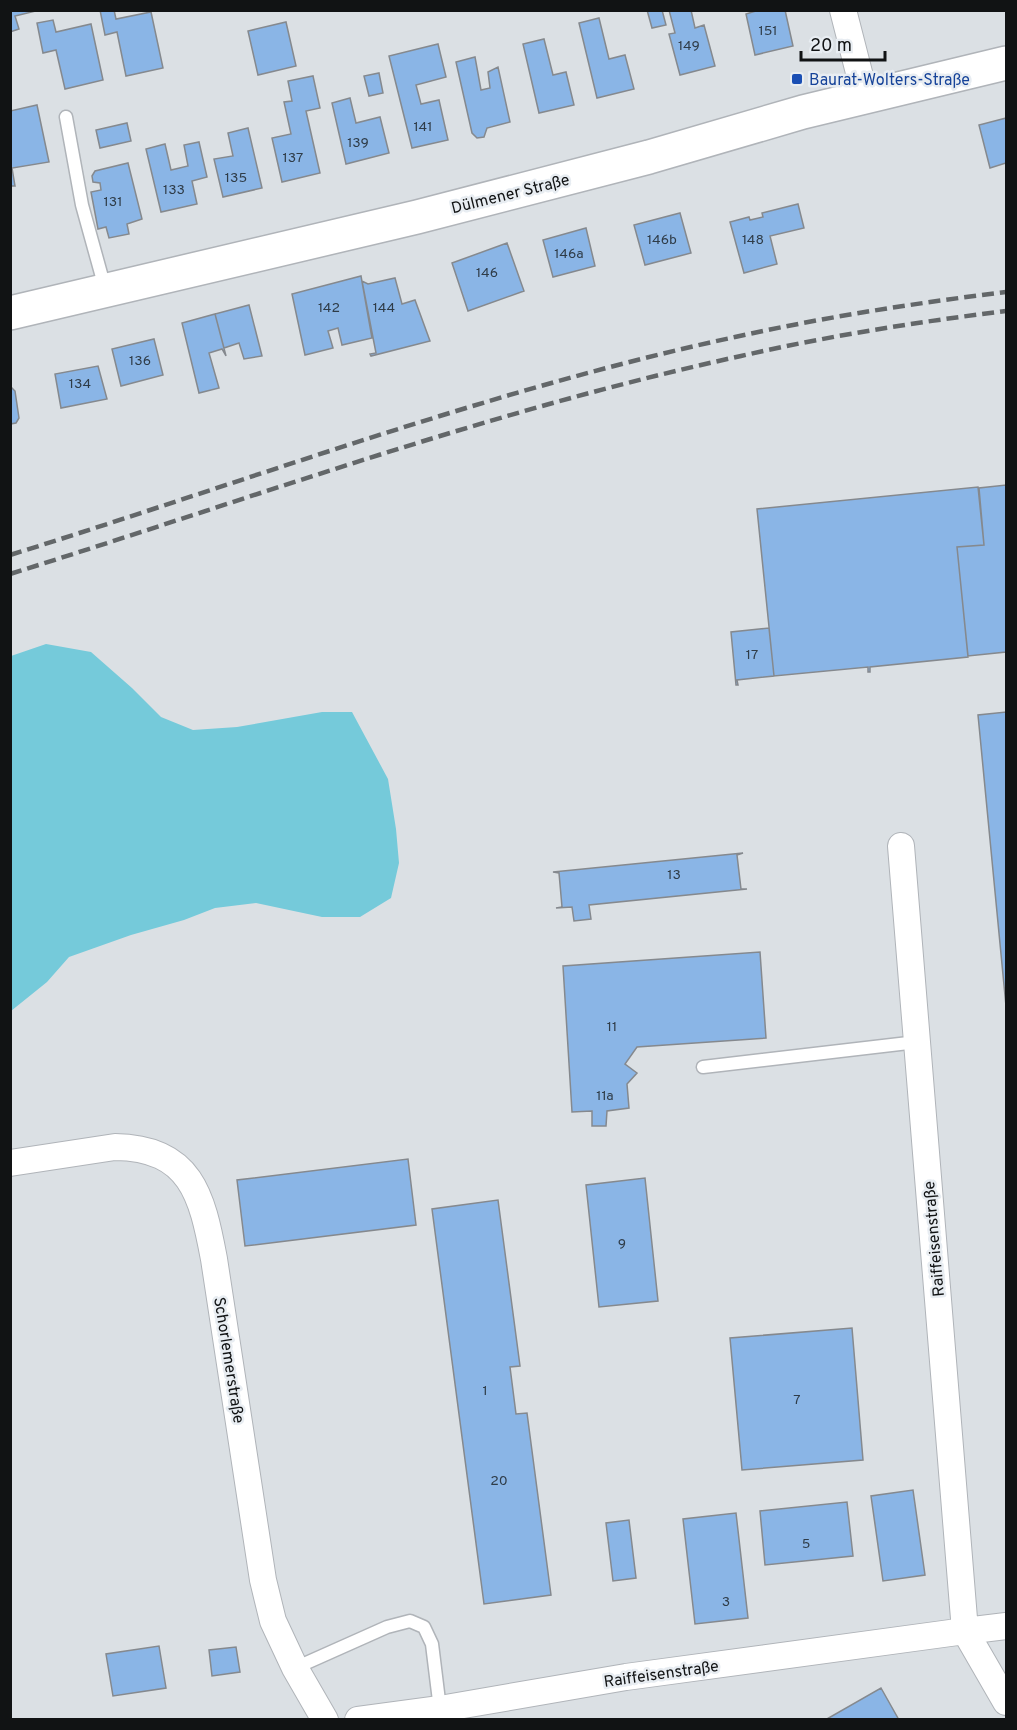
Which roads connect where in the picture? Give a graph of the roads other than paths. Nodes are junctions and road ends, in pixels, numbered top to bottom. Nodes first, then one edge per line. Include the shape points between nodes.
1 (843, 10) edge
2 (1006, 63) edge
3 (866, 96) junction
4 (66, 117) dead end
5 (106, 292) junction
6 (10, 314) edge
7 (901, 846) dead end
8 (917, 1042) junction
9 (704, 1066) dead end
10 (10, 1163) edge
11 (1006, 1626) edge
12 (965, 1631) junction
13 (295, 1668) junction
14 (1006, 1702) edge
15 (440, 1709) junction
16 (325, 1719) edge
17 (358, 1719) edge

1 - 3 street
2 - 3 street, Dülmener Straße
3 - 5 street, Dülmener Straße via 417,217
4 - 5 lane via 82,205
5 - 6 street, Dülmener Straße
7 - 8 street, Raiffeisenstraße
8 - 9 lane
8 - 12 street, Raiffeisenstraße
10 - 13 street, Schorlemerstraße via 129,1148 168,1159 189,1177 206,1217 214,1258 263,1580 273,1621
11 - 12 street, Raiffeisenstraße
12 - 14 street, Raiffeisenstraße
12 - 15 street, Raiffeisenstraße via 626,1677
13 - 15 lane via 387,1627 410,1621 424,1627 432,1644
13 - 16 street, Schorlemerstraße
15 - 17 street, Raiffeisenstraße

